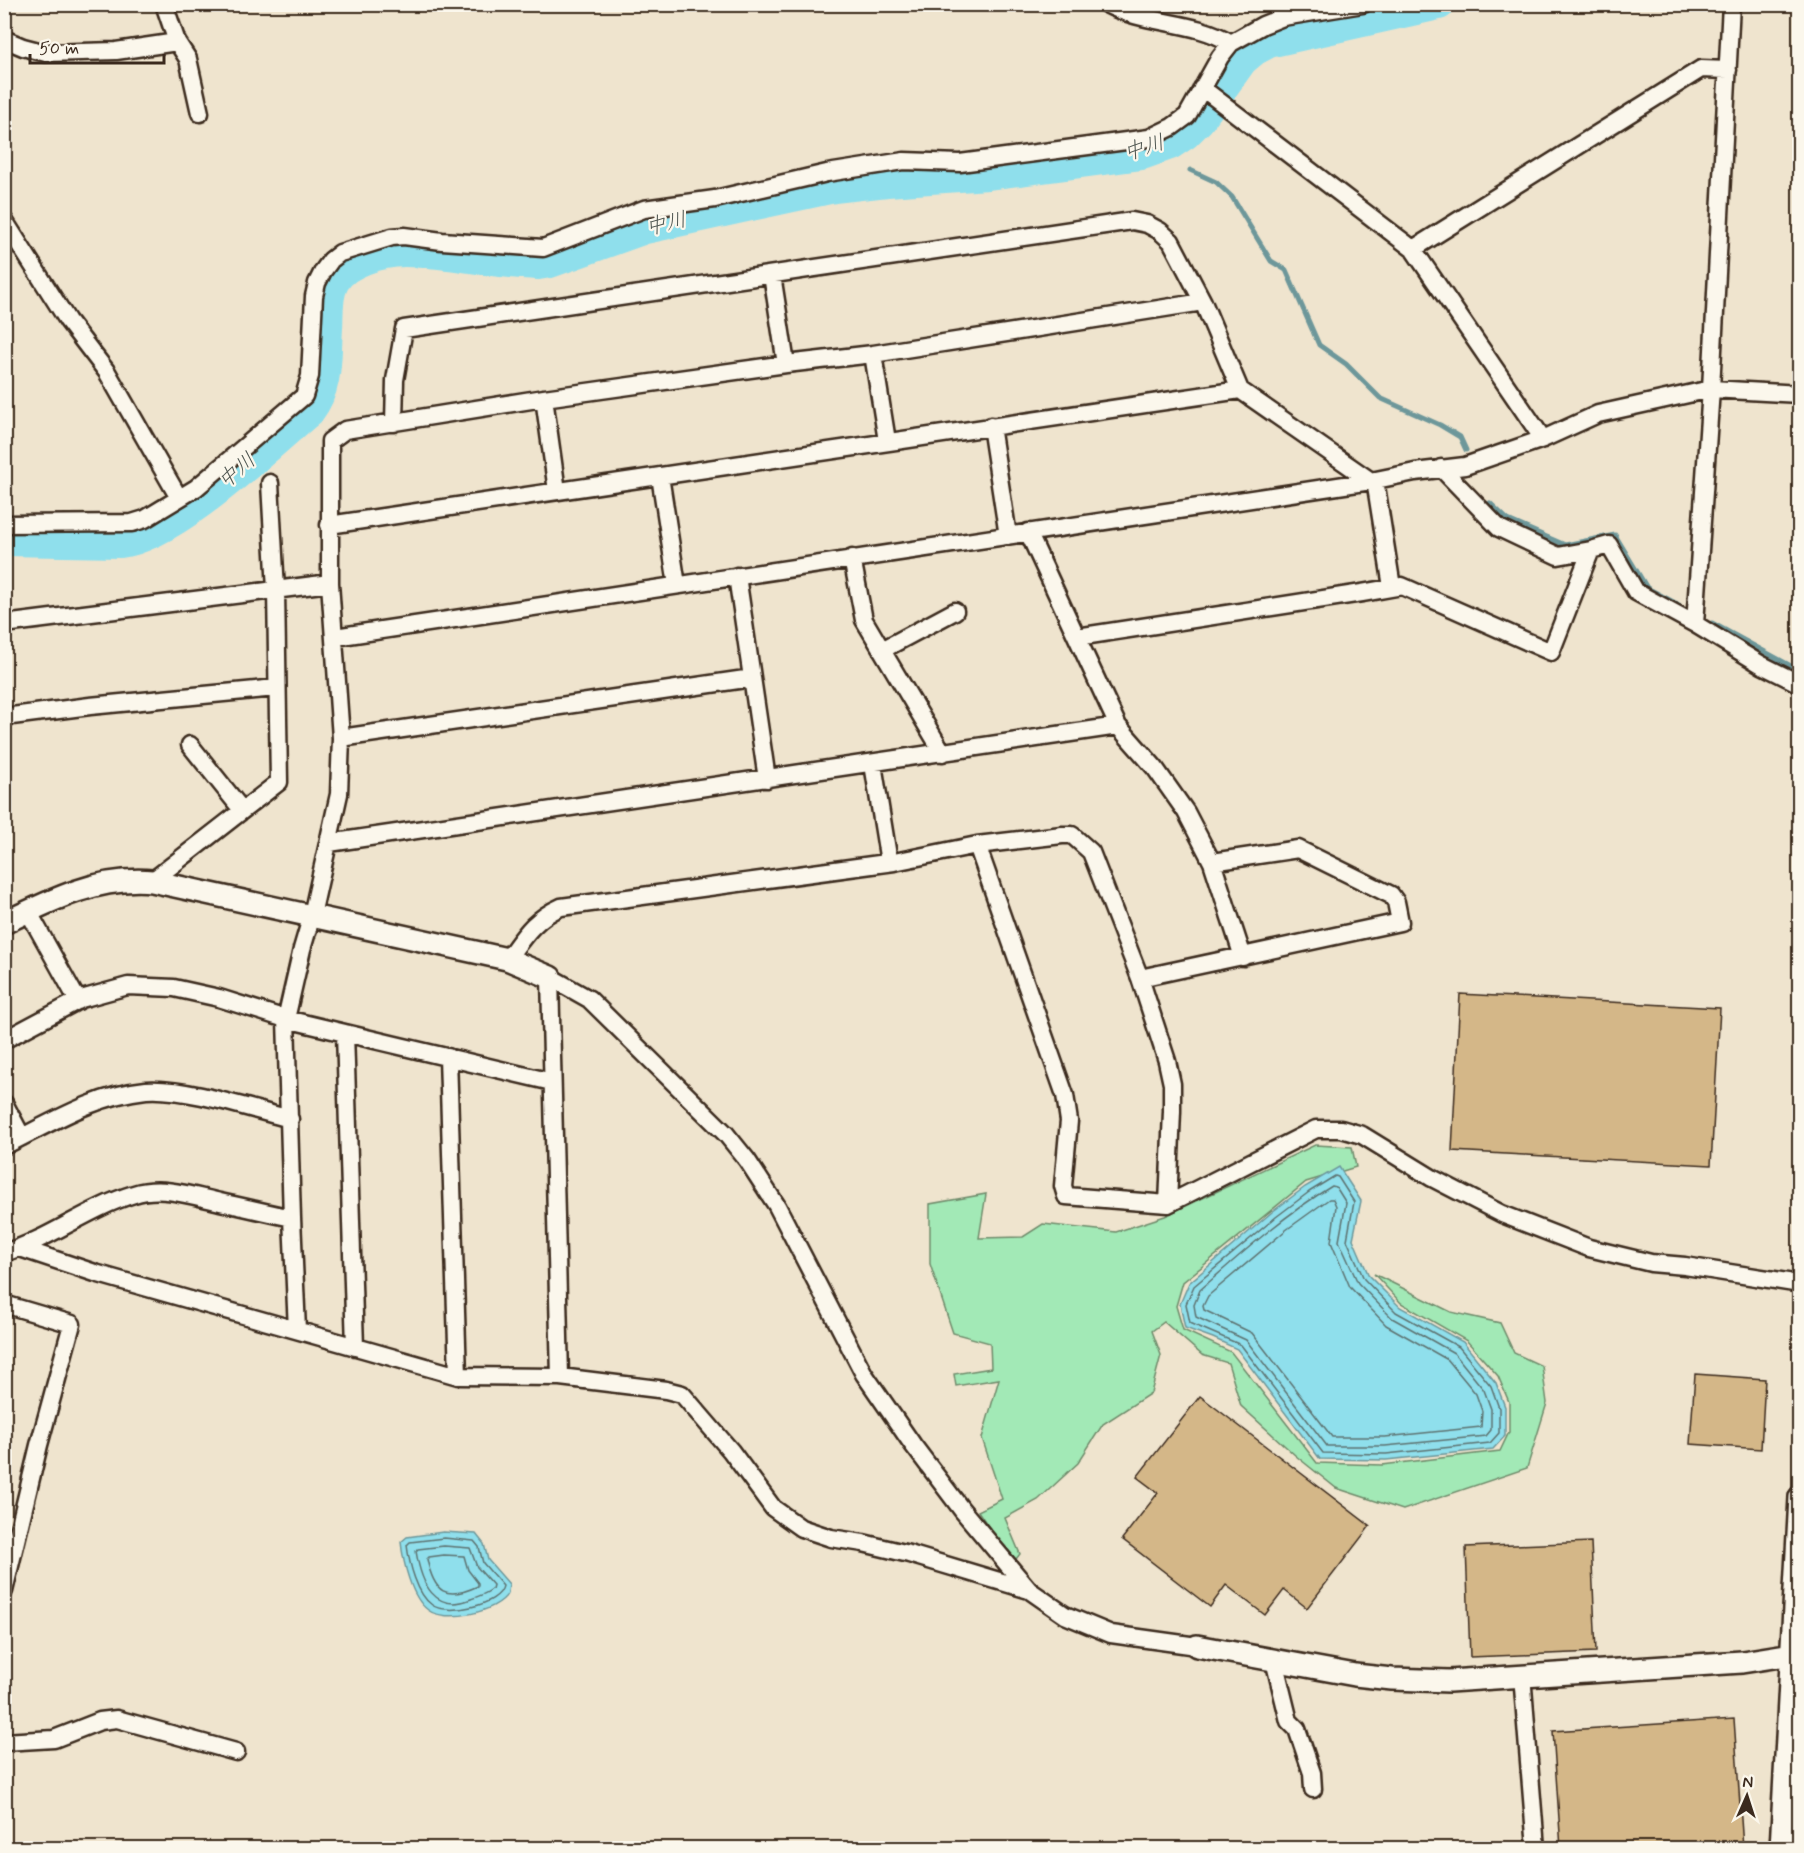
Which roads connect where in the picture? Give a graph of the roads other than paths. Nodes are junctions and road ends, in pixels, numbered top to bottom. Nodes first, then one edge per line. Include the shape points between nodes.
1 (164, 4) edge
2 (1106, 4) edge
3 (1363, 4) edge
4 (1731, 4) edge
5 (4, 39) edge
6 (177, 42) junction
7 (1231, 43) junction
8 (1728, 70) junction
9 (1202, 88) junction
10 (200, 113) dead end
11 (4, 220) edge
12 (1413, 249) junction
13 (772, 275) junction
14 (1203, 302) junction
15 (873, 354) junction
16 (786, 364) junction
17 (1712, 389) junction
18 (1240, 390) junction
19 (1800, 394) edge
20 (544, 399) junction
21 (393, 423) junction
22 (990, 426) junction
23 (1543, 439) junction
24 (887, 441) junction
25 (1441, 468) junction
26 (660, 476) junction
27 (1373, 481) junction
28 (270, 483) dead end
29 (557, 491) junction
30 (179, 498) junction
31 (4, 524) edge
32 (329, 525) junction
33 (1028, 532) junction
34 (1008, 536) junction
35 (1591, 550) junction
36 (852, 558) junction
37 (736, 576) junction
38 (330, 583) junction
39 (677, 585) junction
40 (1392, 588) junction
41 (276, 590) junction
42 (955, 611) dead end
43 (4, 624) edge
44 (1695, 624) junction
45 (335, 637) junction
46 (1077, 637) junction
47 (882, 650) junction
48 (752, 678) junction
49 (1800, 684) edge
50 (276, 688) junction
51 (4, 717) edge
52 (1118, 726) junction
53 (341, 738) junction
54 (190, 745) dead end
55 (944, 753) junction
56 (873, 764) junction
57 (767, 779) junction
58 (242, 810) junction
59 (329, 843) junction
60 (977, 845) junction
61 (1212, 861) junction
62 (890, 862) junction
63 (152, 881) junction
64 (28, 911) junction
65 (312, 915) junction
66 (4, 922) edge
67 (1243, 957) junction
68 (507, 959) junction
69 (549, 977) junction
70 (1140, 978) junction
71 (78, 1001) junction
72 (286, 1019) junction
73 (345, 1033) junction
74 (4, 1040) edge
75 (448, 1057) junction
76 (552, 1082) junction
77 (4, 1103) edge
78 (290, 1119) junction
79 (22, 1137) junction
80 (4, 1146) edge
81 (1168, 1204) junction
82 (292, 1218) junction
83 (12, 1250) edge
84 (1800, 1284) edge
85 (4, 1304) edge
86 (297, 1330) junction
87 (355, 1347) junction
88 (458, 1376) junction
89 (560, 1377) junction
90 (1800, 1497) edge
91 (1029, 1590) junction
92 (4, 1591) edge
93 (1197, 1646) joint
94 (1796, 1653) edge
95 (1274, 1660) junction
96 (1522, 1675) junction
97 (4, 1742) edge
98 (236, 1752) dead end
99 (1313, 1789) dead end
100 (1536, 1848) edge
101 (1781, 1848) edge

1 - 6 street
2 - 7 street via 1136,16 1216,34
3 - 7 street via 1283,17
4 - 8 street
5 - 6 street via 46,53 116,51
6 - 10 street via 188,59
7 - 9 street
8 - 12 street via 1701,69
8 - 17 street
9 - 12 street
9 - 30 street via 1187,116 1149,138 960,163 904,161 827,172 715,199 644,209 543,248 404,236 356,246 331,260 317,283 310,376 304,396 196,489
11 - 30 street via 68,321 107,372
12 - 23 street
13 - 14 street via 1132,221 1160,231 1171,242
13 - 16 street
13 - 21 street via 404,329 395,380
14 - 15 street
14 - 18 street
15 - 16 street
15 - 24 street
16 - 20 street
17 - 19 street
17 - 23 street via 1598,414
17 - 44 street
18 - 22 street
18 - 27 street
20 - 21 street
20 - 29 street
21 - 32 street via 345,430 330,441
22 - 24 street
22 - 34 street
23 - 25 street via 1465,466
24 - 26 street
25 - 27 street
25 - 35 street via 1499,528 1558,556
26 - 29 street
26 - 39 street
27 - 33 street
27 - 40 street
28 - 41 street
29 - 32 street
30 - 31 street via 132,523
32 - 38 street
33 - 34 street
33 - 46 street
34 - 36 street
35 - 40 street via 1551,652 1402,586
35 - 44 street via 1609,545 1636,592
36 - 37 street
36 - 47 street via 864,620
37 - 39 street
37 - 48 street
38 - 41 street
38 - 45 street
39 - 45 street
40 - 46 street
41 - 43 street
41 - 50 street
42 - 47 street
44 - 49 street
45 - 53 street
46 - 52 street
47 - 55 street
48 - 53 street
48 - 57 street
50 - 51 street
50 - 58 street via 279,782
52 - 55 street
52 - 61 street via 1181,805
53 - 59 street via 339,794
54 - 58 street
55 - 56 street
56 - 57 street
56 - 62 street
57 - 59 street
58 - 63 street
59 - 65 street
60 - 62 street
60 - 70 street via 1062,835 1072,835 1080,841 1091,852
60 - 81 street via 1065,1095 1069,1121 1066,1196
61 - 67 street
61 - 67 street via 1298,849 1391,895 1396,902 1400,922
62 - 68 street via 561,907 544,915 529,929
63 - 64 street via 134,879 82,888
63 - 65 street
64 - 66 street
64 - 71 street
65 - 68 street
65 - 72 street
67 - 70 street
68 - 69 street
69 - 76 street
69 - 91 street via 589,999 726,1134 747,1160 777,1206 864,1374 962,1510
70 - 81 street via 1172,1084
71 - 72 street via 128,986 174,988
71 - 74 street
72 - 73 street
72 - 78 street
73 - 75 street
73 - 87 street
75 - 76 street
75 - 88 street
76 - 89 street
77 - 79 street
78 - 79 street via 202,1097 146,1090 84,1106
78 - 82 street
79 - 80 street
81 - 84 street via 1316,1129 1341,1129 1362,1135 1432,1178 1502,1214 1589,1248 1651,1263
82 - 83 street via 156,1190 100,1207
82 - 86 street
83 - 86 street
85 - 92 street via 72,1324
86 - 87 street
87 - 88 street
88 - 89 street
89 - 91 street via 682,1394 773,1508 801,1528 909,1554
90 - 94 street
91 - 93 street via 1065,1615 1111,1634
93 - 95 street
94 - 96 street via 1742,1662
94 - 101 street
95 - 96 street via 1392,1679 1449,1681
95 - 99 street via 1289,1721 1297,1730 1312,1773
96 - 100 street
97 - 98 street via 54,1739 100,1721 117,1719

